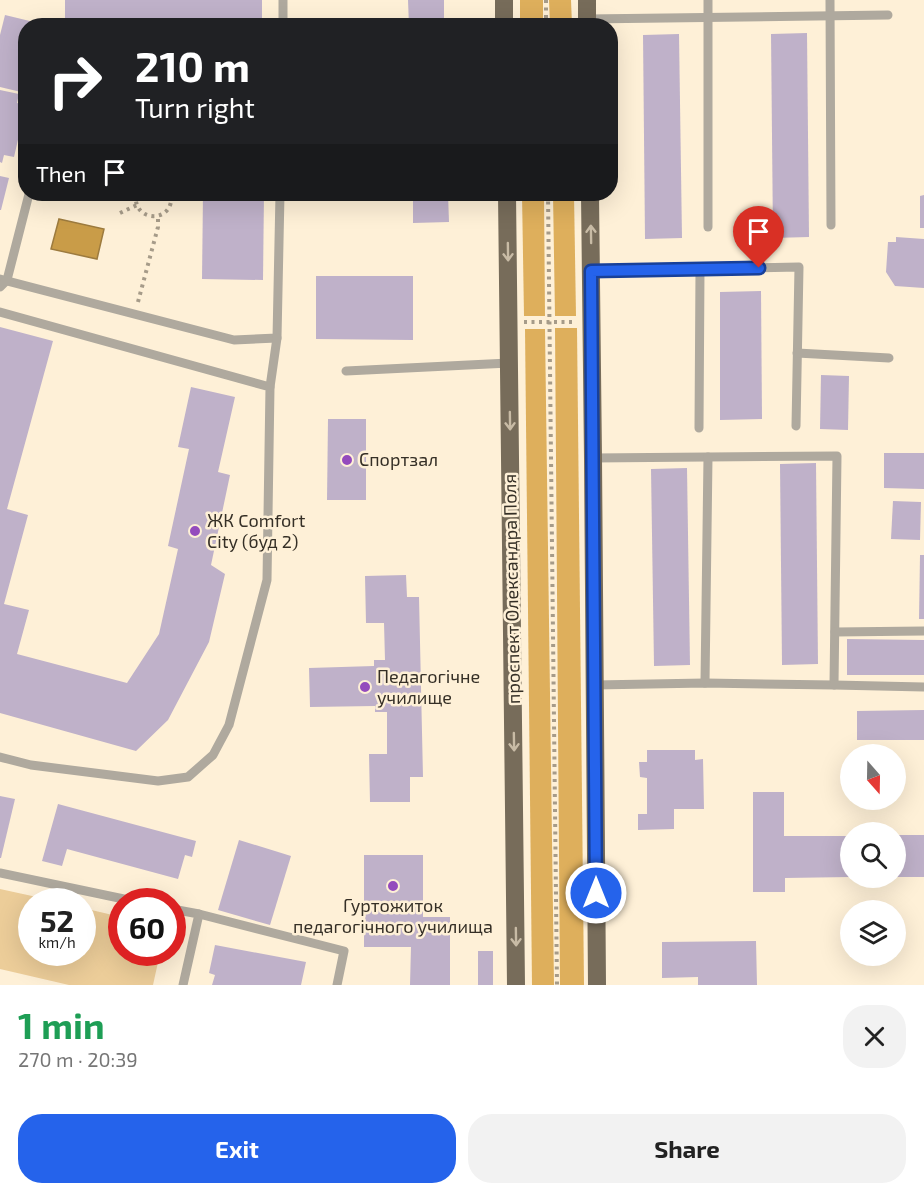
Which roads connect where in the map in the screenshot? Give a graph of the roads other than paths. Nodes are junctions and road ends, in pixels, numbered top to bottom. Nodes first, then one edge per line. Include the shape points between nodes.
1 (283, 0) edge
2 (504, 0) edge
3 (587, 0) edge
4 (708, 0) edge
5 (830, 0) edge
6 (888, 15) dead end
7 (830, 16) junction
8 (283, 18) edge
9 (504, 18) edge
10 (587, 18) edge
11 (708, 18) junction
12 (618, 21) edge
13 (27, 201) edge
14 (280, 201) edge
15 (507, 201) edge
16 (590, 201) edge
17 (831, 225) dead end
18 (708, 227) dead end
19 (700, 269) junction
20 (591, 271) junction
21 (2, 282) edge
22 (0, 312) edge
23 (277, 338) junction
24 (797, 353) junction
25 (889, 358) dead end
26 (509, 363) junction
27 (346, 371) dead end
28 (270, 387) junction
29 (796, 426) dead end
30 (699, 428) dead end
31 (708, 457) junction
32 (594, 458) junction
33 (924, 631) edge
34 (835, 632) junction
35 (705, 683) junction
36 (595, 685) junction
37 (834, 685) junction
38 (924, 687) edge
39 (0, 757) edge
40 (0, 873) edge
41 (108, 896) edge
42 (186, 912) edge
43 (199, 914) junction
44 (183, 985) edge
45 (337, 985) edge
46 (516, 985) edge
47 (597, 985) edge

1 - 8 lane
2 - 9 main road
3 - 10 main road
4 - 11 lane
5 - 7 lane
6 - 7 lane
7 - 11 lane
7 - 17 lane
11 - 12 lane
11 - 18 lane
13 - 21 lane
14 - 23 lane
15 -> 26 main road, проспект Олександра Поля
20 -> 16 main road
19 - 20 lane
19 - 24 lane via 799,267
19 - 30 lane
20 - 32 main road
21 - 23 lane via 234,340
22 - 28 lane
23 - 28 lane
24 - 25 lane
24 - 29 lane
26 - 27 lane
26 -> 46 main road, проспект Олександра Поля
28 - 39 lane via 267,580 230,725 213,755 188,777 158,782 31,765
31 - 32 lane
31 - 34 lane via 837,456
31 - 35 lane
32 - 36 main road
33 - 34 lane
34 - 37 lane
35 - 36 lane
35 - 37 lane
36 - 47 main road
37 - 38 lane
40 - 41 lane
42 - 43 lane
43 - 44 lane
43 - 45 lane via 344,951

